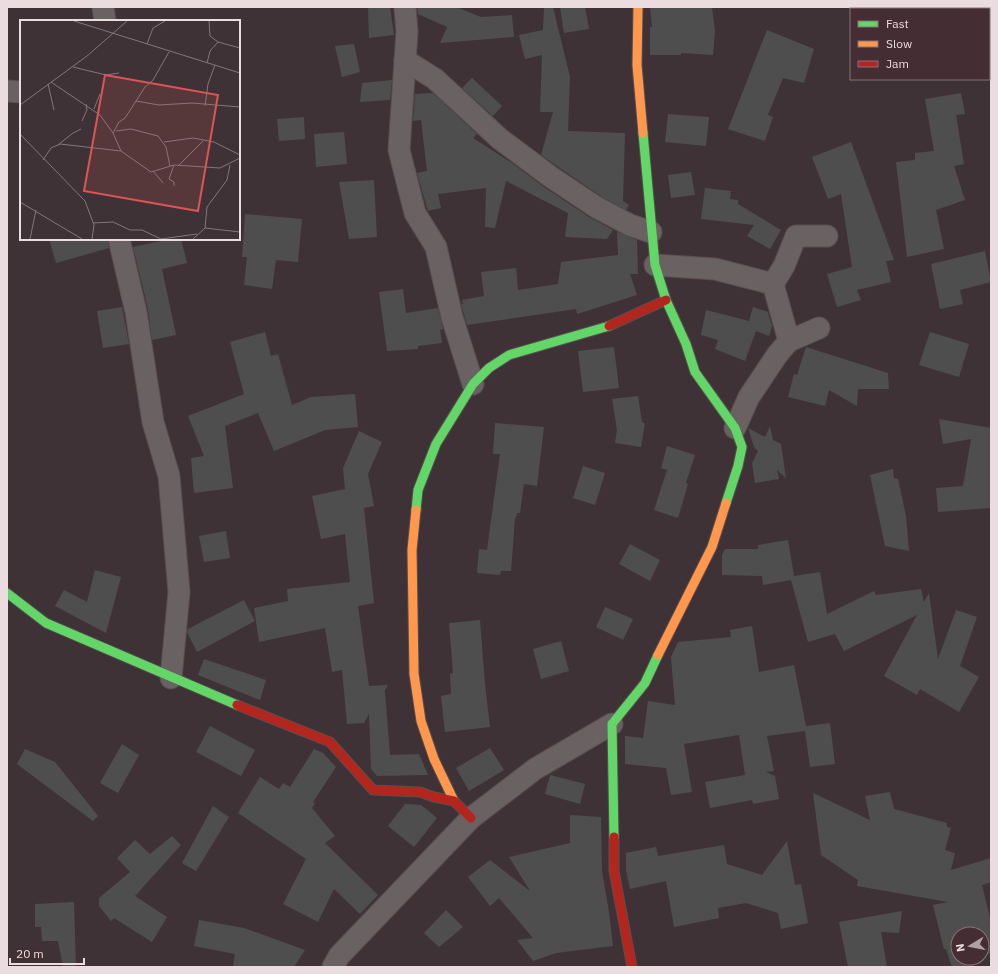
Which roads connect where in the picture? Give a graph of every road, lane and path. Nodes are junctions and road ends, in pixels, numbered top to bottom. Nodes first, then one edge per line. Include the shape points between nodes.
1 (103, 7) edge
2 (405, 7) edge
3 (638, 7) edge
4 (105, 20) edge
5 (405, 60) junction
6 (7, 91) edge
7 (20, 92) edge
8 (651, 232) junction
9 (827, 236) dead end
10 (119, 240) edge
11 (655, 265) junction
12 (773, 284) junction
13 (666, 300) junction
14 (819, 328) dead end
15 (788, 341) junction
16 (473, 384) junction
17 (735, 428) junction
18 (7, 593) edge
19 (171, 678) junction
20 (612, 724) junction
21 (454, 800) junction
22 (471, 818) junction
23 (333, 967) edge
24 (632, 967) edge

1 - 4 street
2 - 5 street
3 - 8 street via 637,65
5 - 8 street via 435,79 500,139 551,177 596,207 630,225
5 - 16 street via 399,150 415,214 436,247 452,317
6 - 7 street
8 - 11 street
9 - 12 street via 796,236 784,266
10 - 19 street via 136,312 153,422 169,476 179,592
11 - 12 street via 715,269
11 - 13 street
12 - 15 street
13 - 16 street via 604,329 509,355 489,368
13 - 17 street via 686,344 695,372
14 - 15 street
15 - 17 street via 749,397
16 - 21 street via 436,444 418,490 412,550 414,674 421,721 434,759
17 - 20 street via 742,447 712,547 645,683
18 - 19 street via 46,624
19 - 21 street via 330,742 373,790 420,792
20 - 22 street via 535,769
20 - 24 street via 614,870
21 - 22 street
22 - 23 street via 339,956

